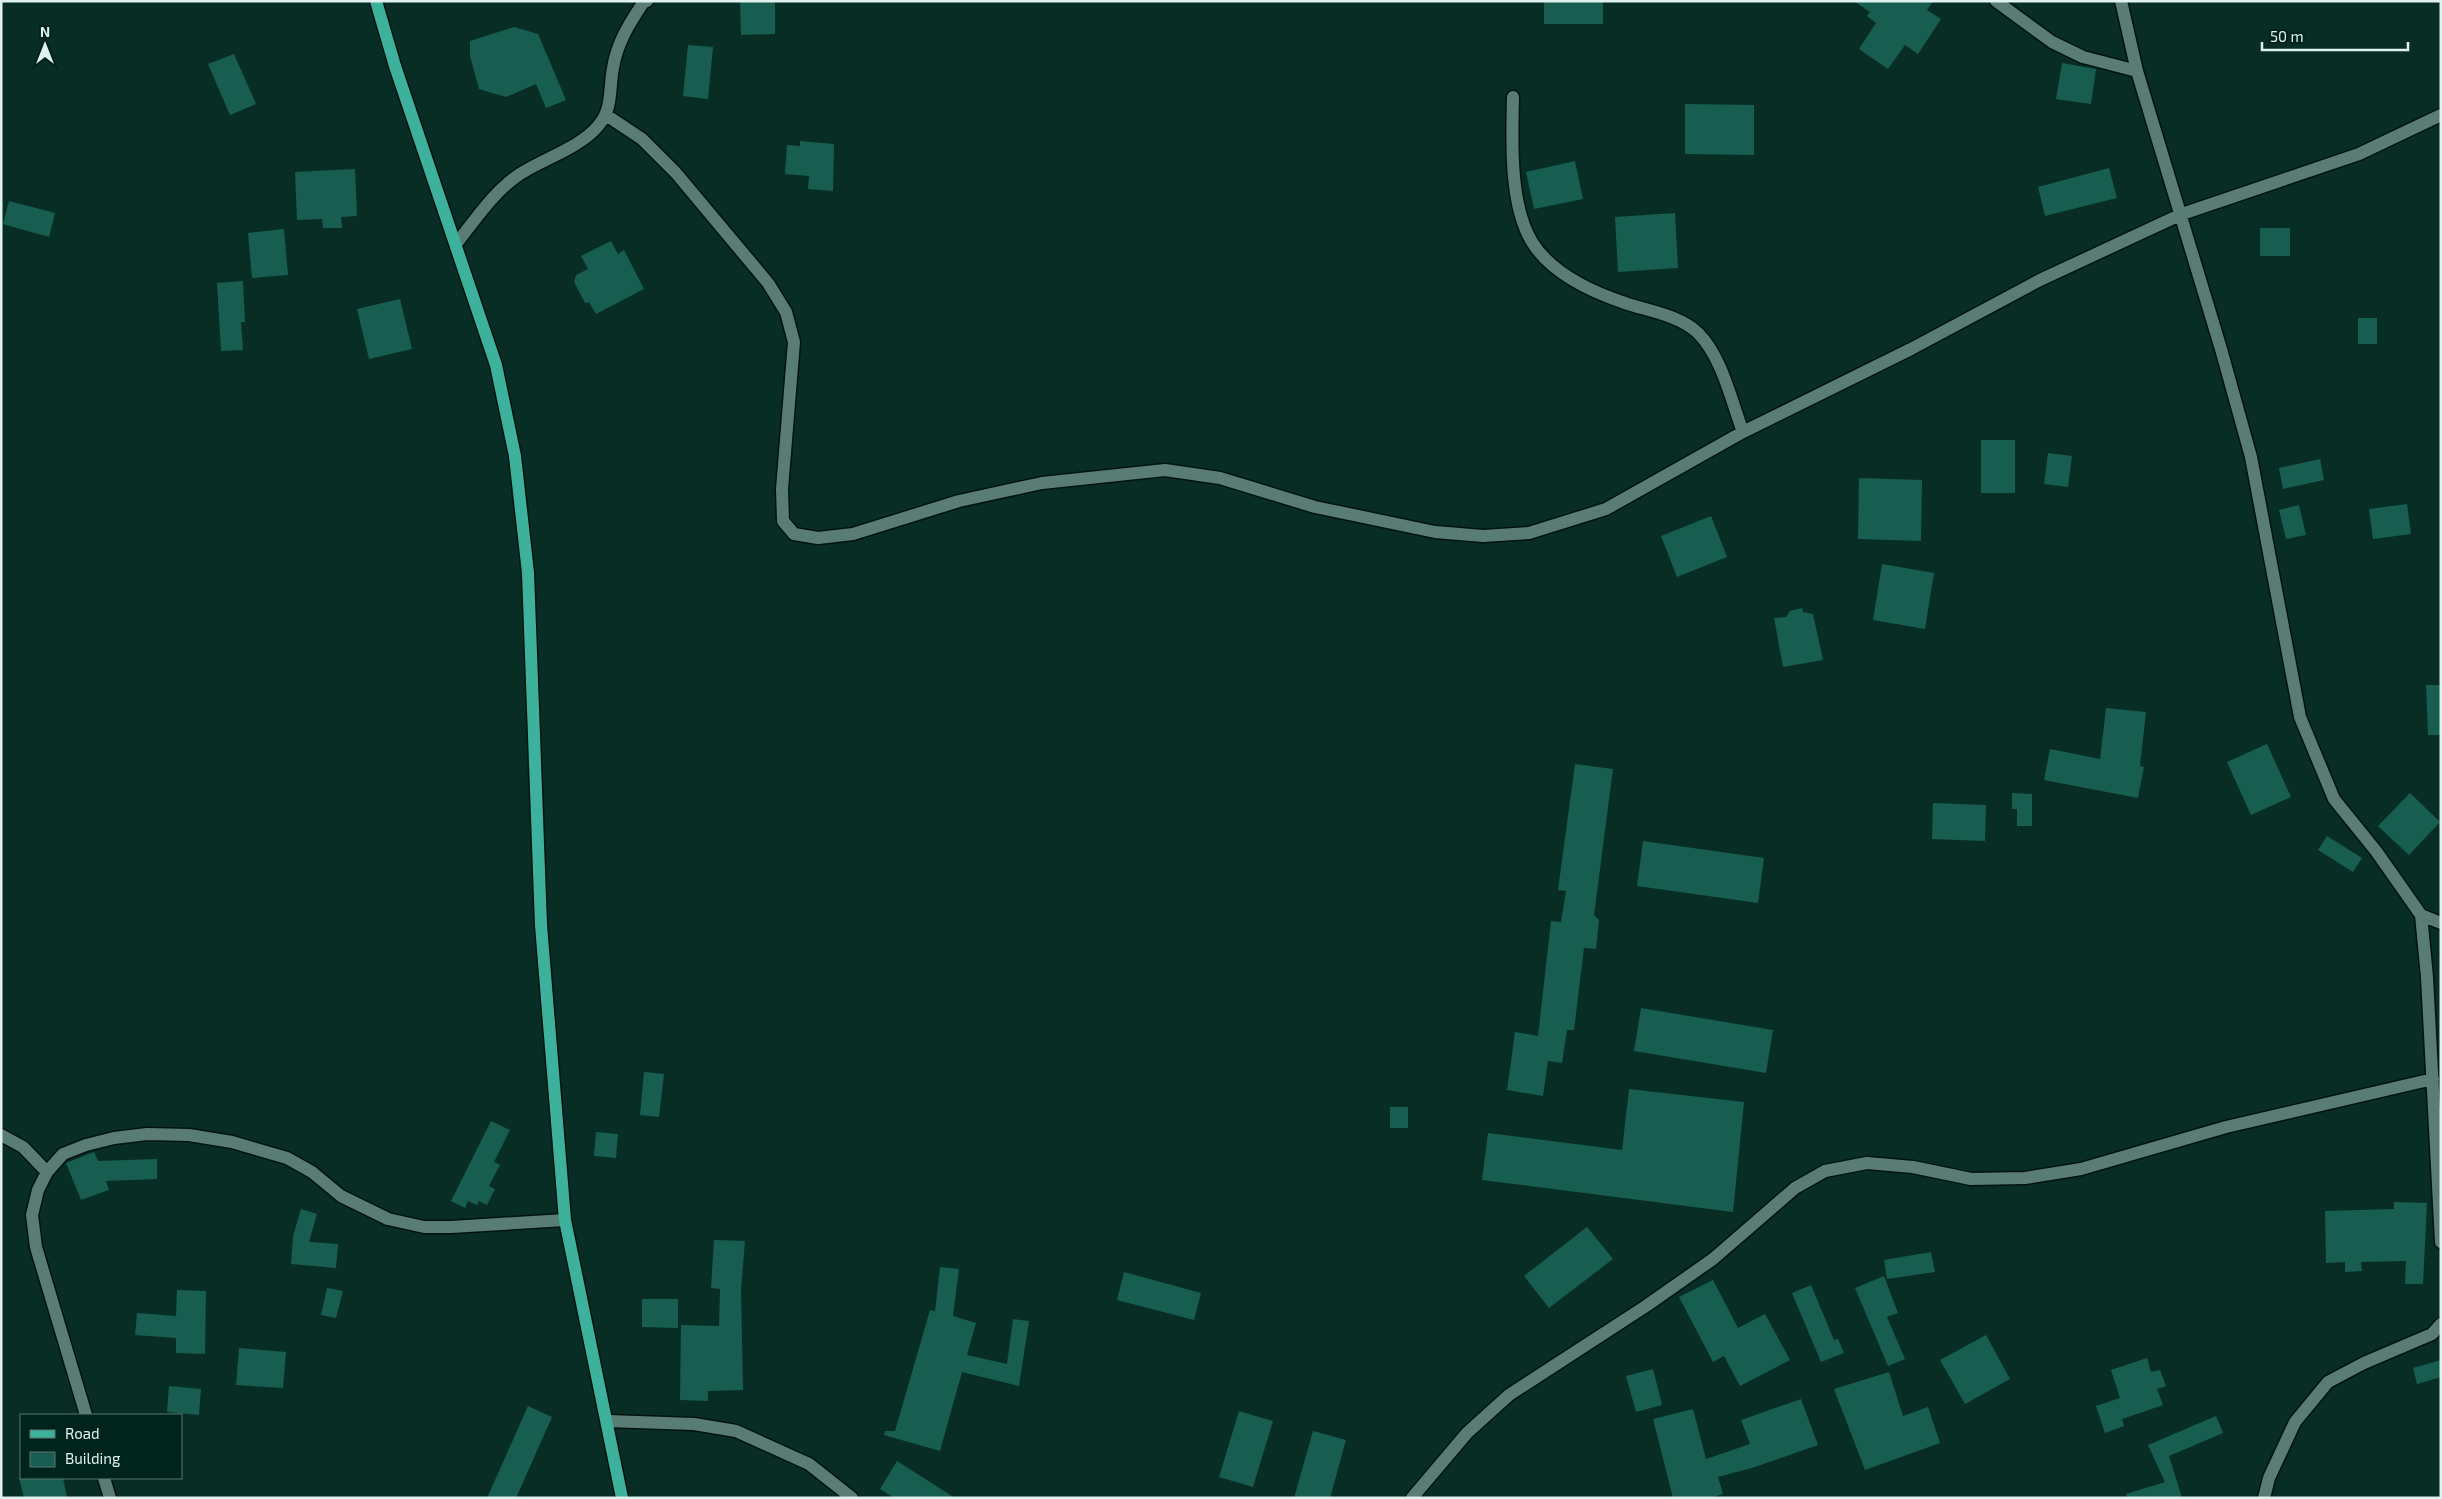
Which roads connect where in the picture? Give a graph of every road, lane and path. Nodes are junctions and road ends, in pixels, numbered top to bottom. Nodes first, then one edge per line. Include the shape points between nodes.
1 (376, 1) edge
2 (647, 1) edge
3 (1996, 1) edge
4 (2121, 1) edge
5 (2138, 71) junction
6 (1513, 97) dead end
7 (606, 115) junction
8 (2441, 115) edge
9 (2182, 214) junction
10 (456, 244) junction
11 (1743, 432) junction
12 (2421, 914) junction
13 (2441, 923) edge
14 (2433, 1079) junction
15 (1, 1135) edge
16 (47, 1172) junction
17 (565, 1220) junction
18 (2441, 1242) edge
19 (2441, 1324) edge
20 (86, 1414) edge
21 (608, 1421) junction
22 (104, 1479) edge
23 (110, 1498) edge
24 (622, 1498) edge
25 (852, 1498) edge
26 (1412, 1498) edge
27 (2264, 1498) edge

1 - 10 main road
2 - 7 street via 622,34
3 - 5 street via 2052,42 2083,57
4 - 5 street
5 - 9 street
6 - 11 street via 1512,162 1520,210 1532,242 1556,269 1592,292 1674,318 1696,332 1716,355
7 - 10 street via 597,128 564,151 520,174 496,195
7 - 11 street via 642,139 676,173 768,283 786,312 794,342 782,489 784,521 794,534 818,538 854,534 959,501 1042,483 1166,470 1220,478 1315,507 1435,532 1483,536 1529,533 1606,509
8 - 9 street via 2359,154
9 - 11 street via 2040,280 1911,349
9 - 12 street via 2250,457 2300,717 2334,799
10 - 17 main road via 496,365 515,456 528,573 541,924
12 - 13 street
12 - 14 street
14 - 18 street
14 - 26 street via 2226,1128 2081,1169 2025,1178 1971,1179 1913,1167 1867,1163 1826,1172 1795,1188 1713,1259 1509,1396 1467,1433
15 - 16 street via 23,1147
16 - 17 street via 63,1154 86,1145 148,1134 189,1135 232,1142 287,1158 312,1172 341,1196 388,1219 424,1227
16 - 20 street via 32,1214 36,1247
17 - 21 main road
19 - 27 street via 2432,1334 2328,1382 2295,1422 2269,1478
21 - 24 main road
21 - 25 street via 694,1424 736,1431 809,1464
22 - 23 street

